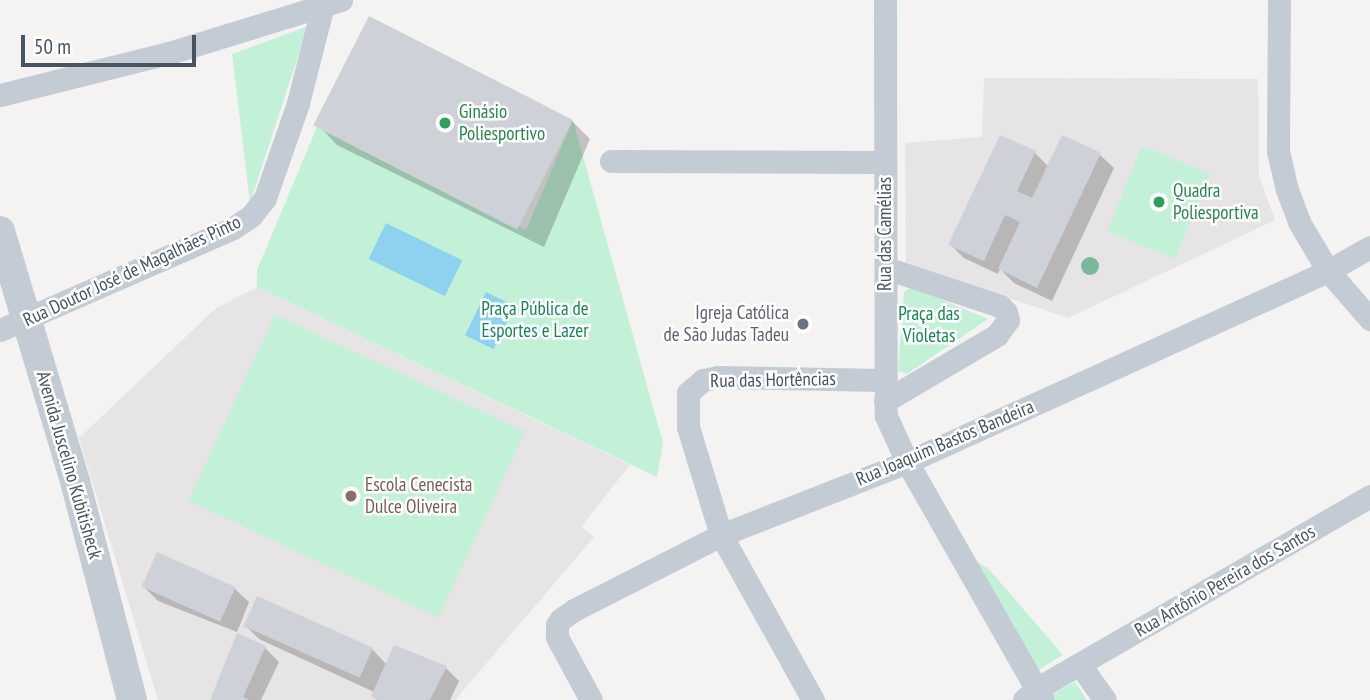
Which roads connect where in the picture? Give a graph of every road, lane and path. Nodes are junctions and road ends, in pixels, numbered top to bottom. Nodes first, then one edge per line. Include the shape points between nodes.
1 (885, 0) edge
2 (1279, 0) edge
3 (329, 2) edge
4 (0, 95) edge
5 (611, 161) dead end
6 (885, 162) junction
7 (0, 231) edge
8 (1370, 247) edge
9 (886, 268) junction
10 (1328, 271) junction
11 (28, 319) junction
12 (1370, 319) edge
13 (0, 330) edge
14 (884, 391) junction
15 (907, 462) junction
16 (1370, 496) edge
17 (721, 535) junction
18 (1080, 665) junction
19 (1034, 696) edge
20 (132, 700) edge
21 (591, 700) edge
22 (813, 700) edge
23 (1105, 700) edge

1 - 6 street, Rua das Camélias
2 - 10 street via 1278,151 1299,222
3 - 4 street via 169,53
3 - 11 street, Rua Doutor José de Magalhães Pinto via 260,207 233,228
5 - 6 street
6 - 9 street, Rua das Camélias
7 - 11 street, Avenida Juscelino Kubitisheck
8 - 10 street, Rua Joaquim Bastos Bandeira
9 - 14 street, Rua das Camélias
9 - 14 street via 1000,306 1008,320 998,335
10 - 12 street
10 - 15 street, Rua Joaquim Bastos Bandeira
11 - 13 street, Rua Doutor José de Magalhães Pinto
11 - 20 street, Avenida Juscelino Kubitisheck
14 - 15 street, Rua das Camélias via 886,416
14 - 17 street, Rua das Hortências via 718,377 694,385 685,403 688,428
15 - 17 street, Rua Joaquim Bastos Bandeira
15 - 19 street, Rua das Camélias
16 - 18 street, Rua Antônio Pereira dos Santos
17 - 21 street, Rua Joaquim Bastos Bandeira via 561,619 557,637
17 - 22 street, Rua das Hortências
18 - 19 street, Rua Antônio Pereira dos Santos
18 - 23 street

